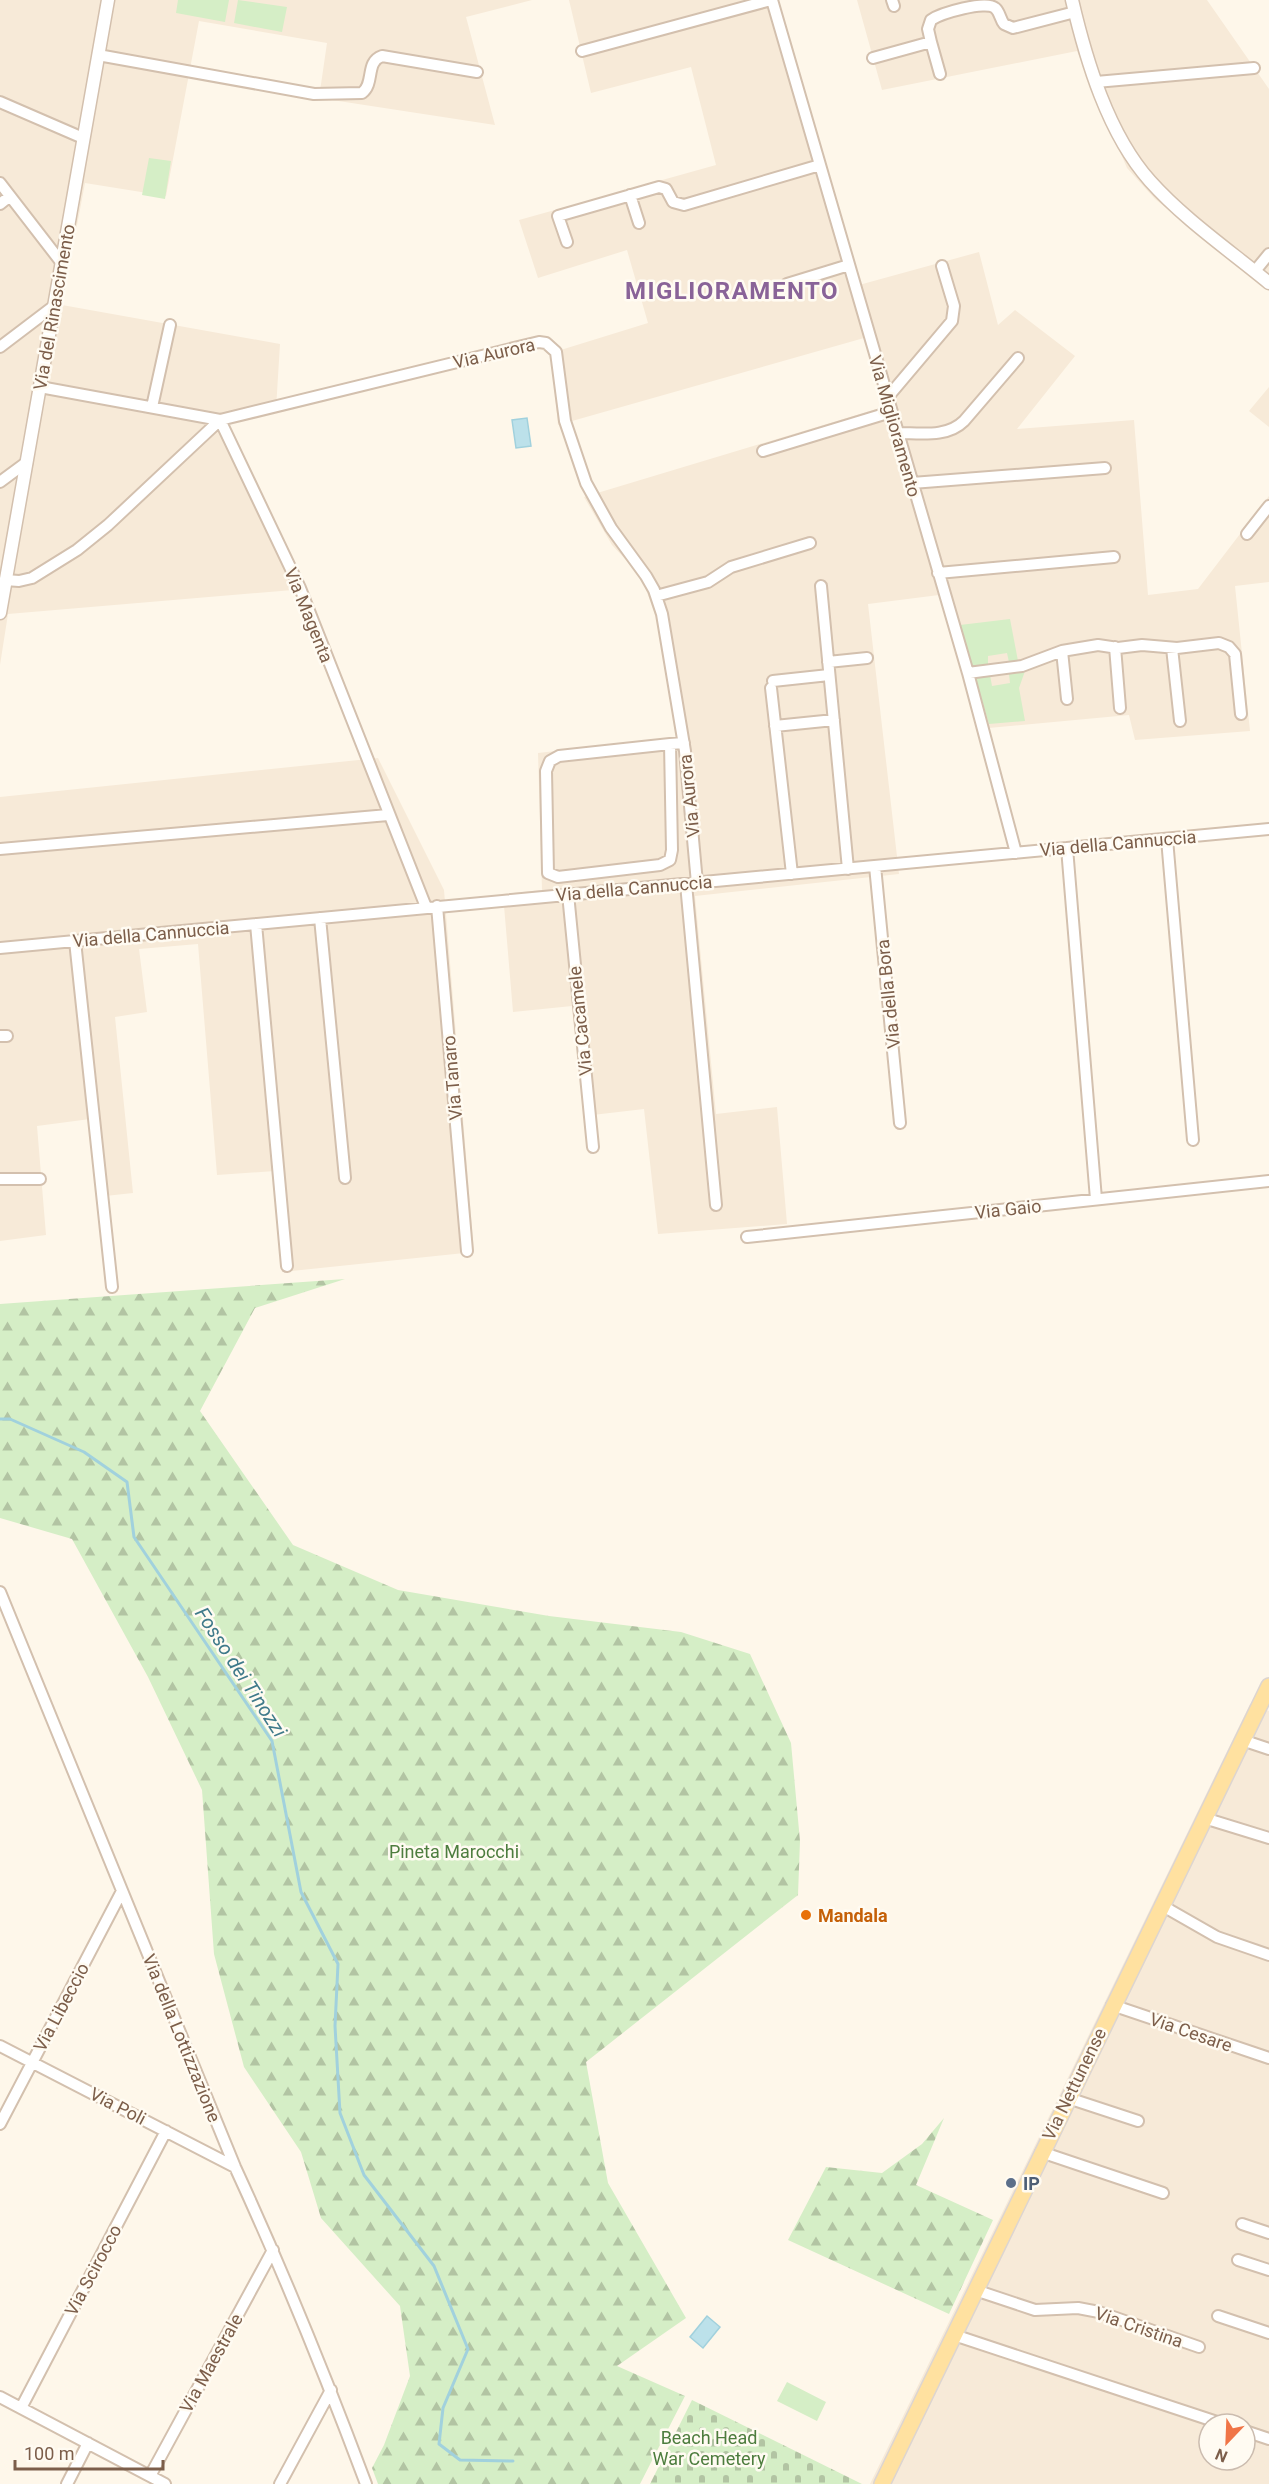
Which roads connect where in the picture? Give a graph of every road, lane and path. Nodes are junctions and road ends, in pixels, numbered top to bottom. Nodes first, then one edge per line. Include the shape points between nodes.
1 (108, 0) edge
2 (772, 0) edge
3 (1073, 6) edge
4 (931, 42) junction
5 (582, 51) dead end
6 (98, 55) junction
7 (873, 58) dead end
8 (1254, 68) dead end
9 (477, 72) dead end
10 (940, 74) dead end
11 (1096, 82) junction
12 (0, 102) edge
13 (83, 138) junction
14 (820, 165) junction
15 (0, 183) edge
16 (630, 195) junction
17 (10, 196) junction
18 (0, 204) edge
19 (639, 223) dead end
20 (567, 242) dead end
21 (1269, 254) edge
22 (61, 262) junction
23 (849, 265) junction
24 (942, 266) dead end
25 (1255, 271) junction
26 (1269, 283) edge
27 (787, 284) dead end
28 (54, 306) junction
29 (170, 325) dead end
30 (0, 347) edge
31 (1018, 358) dead end
32 (40, 387) junction
33 (887, 398) junction
34 (152, 407) junction
35 (891, 412) junction
36 (220, 420) junction
37 (897, 433) junction
38 (763, 451) dead end
39 (27, 462) junction
40 (1105, 468) dead end
41 (0, 482) edge
42 (912, 483) junction
43 (1269, 506) edge
44 (1247, 534) dead end
45 (810, 543) dead end
46 (5, 557) edge
47 (1114, 557) dead end
48 (938, 573) junction
49 (5, 580) junction
50 (820, 586) dead end
51 (656, 596) junction
52 (0, 613) edge
53 (1115, 647) junction
54 (1172, 648) junction
55 (1062, 651) junction
56 (867, 658) dead end
57 (828, 662) junction
58 (968, 673) junction
59 (829, 675) junction
60 (1067, 699) dead end
61 (1120, 708) dead end
62 (1241, 714) dead end
63 (834, 720) junction
64 (1180, 721) dead end
65 (775, 726) junction
66 (684, 743) junction
67 (670, 744) junction
68 (388, 815) junction
69 (1269, 829) edge
70 (1167, 839) junction
71 (1067, 848) junction
72 (0, 849) edge
73 (1016, 853) junction
74 (875, 866) junction
75 (848, 869) junction
76 (792, 874) junction
77 (692, 883) junction
78 (568, 894) junction
79 (432, 907) junction
80 (320, 918) junction
81 (256, 924) junction
82 (75, 941) junction
83 (0, 948) edge
84 (900, 1123) dead end
85 (1193, 1140) dead end
86 (592, 1147) dead end
87 (345, 1178) dead end
88 (0, 1179) edge
89 (40, 1179) dead end
90 (1269, 1181) edge
91 (1096, 1199) junction
92 (716, 1205) dead end
93 (747, 1237) dead end
94 (467, 1251) dead end
95 (287, 1266) dead end
96 (112, 1287) dead end
97 (0, 1592) edge
98 (1269, 1686) edge
99 (1242, 1740) junction
100 (1269, 1749) edge
101 (1204, 1818) junction
102 (1269, 1838) edge
103 (122, 1891) junction
104 (1161, 1905) junction
105 (1269, 1955) edge
106 (1112, 2005) junction
107 (0, 2046) edge
108 (1269, 2058) edge
109 (32, 2062) junction
110 (1068, 2098) junction
111 (1138, 2121) dead end
112 (0, 2124) edge
113 (166, 2131) junction
114 (1041, 2152) junction
115 (235, 2168) junction
116 (1163, 2193) dead end
117 (1242, 2224) dead end
118 (1269, 2233) edge
119 (273, 2250) junction
120 (1238, 2260) dead end
121 (1269, 2270) edge
122 (975, 2290) junction
123 (1218, 2316) dead end
124 (1269, 2333) edge
125 (954, 2335) junction
126 (1199, 2347) dead end
127 (331, 2390) junction
128 (0, 2397) edge
129 (21, 2408) junction
130 (1197, 2415) edge
131 (88, 2443) junction
132 (150, 2476) junction
133 (66, 2484) edge
134 (165, 2484) edge
135 (280, 2484) edge
136 (366, 2484) edge
137 (882, 2484) edge

1 - 6 street, Via del Rinascimento
2 - 5 street
2 - 14 street, Via Miglioramento
3 - 4 street via 1013,28 1004,24 992,6 980,5 934,17 928,25
3 - 11 street
4 - 7 street
4 - 10 street
6 - 9 street via 319,95 362,93 368,87 375,60 382,56
6 - 13 street, Via del Rinascimento
8 - 11 street
11 - 25 street via 1122,139 1150,181
12 - 13 street
13 - 22 street, Via del Rinascimento
14 - 16 street via 684,205 673,202 662,187
14 - 23 street, Via Miglioramento
15 - 17 street
16 - 19 street
16 - 20 street via 554,218
17 - 18 street
17 - 22 street
21 - 25 street
22 - 28 street, Via del Rinascimento
23 - 27 street
23 - 33 street, Via Miglioramento
24 - 33 street via 954,306 952,321
25 - 26 street
28 - 30 street
28 - 32 street, Via del Rinascimento
29 - 34 street
31 - 37 street via 954,429
32 - 34 street
32 - 39 street, Via del Rinascimento
33 - 35 street, Via Miglioramento
34 - 36 street
35 - 37 street, Via Miglioramento
35 - 38 street
36 - 49 street, Via Aurora via 77,550 32,579
36 - 51 street, Via Aurora via 546,343 556,352 564,417 586,483
36 - 68 street, Via Magenta via 300,588
37 - 42 street, Via Miglioramento
39 - 41 street
39 - 46 street, Via del Rinascimento
40 - 42 street
42 - 48 street, Via Miglioramento
43 - 44 street
45 - 51 street via 731,567 708,582
46 - 49 street, Via del Rinascimento
47 - 48 street
48 - 58 street, Via Miglioramento
49 - 52 street, Via del Rinascimento
50 - 57 street
51 - 66 street, Via Aurora via 667,636
53 - 54 street
53 - 55 street via 1098,645
53 - 61 street
54 - 62 street via 1219,643 1231,649 1236,658
54 - 64 street
55 - 58 street via 1028,664
55 - 60 street
56 - 57 street
57 - 59 street
58 - 73 street, Via Miglioramento
59 - 63 street
59 - 65 street via 772,685
63 - 65 street
63 - 75 street
65 - 76 street
66 - 67 street
66 - 77 street, Via Aurora
67 - 67 street via 670,860 660,865 558,877 548,873 546,771 550,761 559,756
68 - 72 street
68 - 79 street, Via Magenta
69 - 70 street, Via della Cannuccia
70 - 71 street, Via della Cannuccia
70 - 85 street
71 - 73 street, Via della Cannuccia
71 - 91 street
73 - 74 street, Via della Cannuccia
74 - 75 street, Via della Cannuccia
74 - 84 street, Via della Bora
75 - 76 street, Via della Cannuccia
76 - 77 street, Via della Cannuccia
77 - 78 street, Via della Cannuccia
77 - 92 street, Via Aurora
78 - 79 street, Via della Cannuccia
78 - 86 street, Via Cacamele
79 - 80 street, Via della Cannuccia
79 - 94 street, Via Tanaro
80 - 81 street, Via della Cannuccia
80 - 87 street
81 - 82 street, Via della Cannuccia
81 - 95 street
82 - 83 street, Via della Cannuccia
82 - 96 street
88 - 89 street
90 - 91 street, Via Gaio
91 - 93 street, Via Gaio
97 - 103 street, Via della Lottizzazione
98 - 99 main road, Via Nettunense
99 - 100 street
99 - 101 main road, Via Nettunense
101 - 102 street
101 - 104 main road, Via Nettunense
103 - 109 street, Via Libeccio
103 - 115 street, Via della Lottizzazione
104 - 105 street via 1217,1937
104 - 106 main road, Via Nettunense
106 - 108 street, Via Cesare
106 - 110 main road, Via Nettunense
107 - 109 street, Via Poli
109 - 112 street, Via Libeccio
109 - 113 street, Via Poli
110 - 111 street
110 - 114 main road, Via Nettunense
113 - 115 street, Via Poli
113 - 129 street, Via Scirocco
114 - 116 street
114 - 122 main road, Via Nettunense
115 - 119 street, Via della Lottizzazione
117 - 118 street
119 - 127 street, Via della Lottizzazione
119 - 132 street, Via Maestrale
120 - 121 street
122 - 125 main road, Via Nettunense
122 - 126 street, Via Cristina via 1035,2310 1078,2308 1099,2312
123 - 124 street
125 - 130 street
125 - 137 main road, Via Nettunense
127 - 135 street
127 - 136 street, Via della Lottizzazione
128 - 129 street
129 - 131 street
131 - 132 street
131 - 133 street
132 - 134 street

